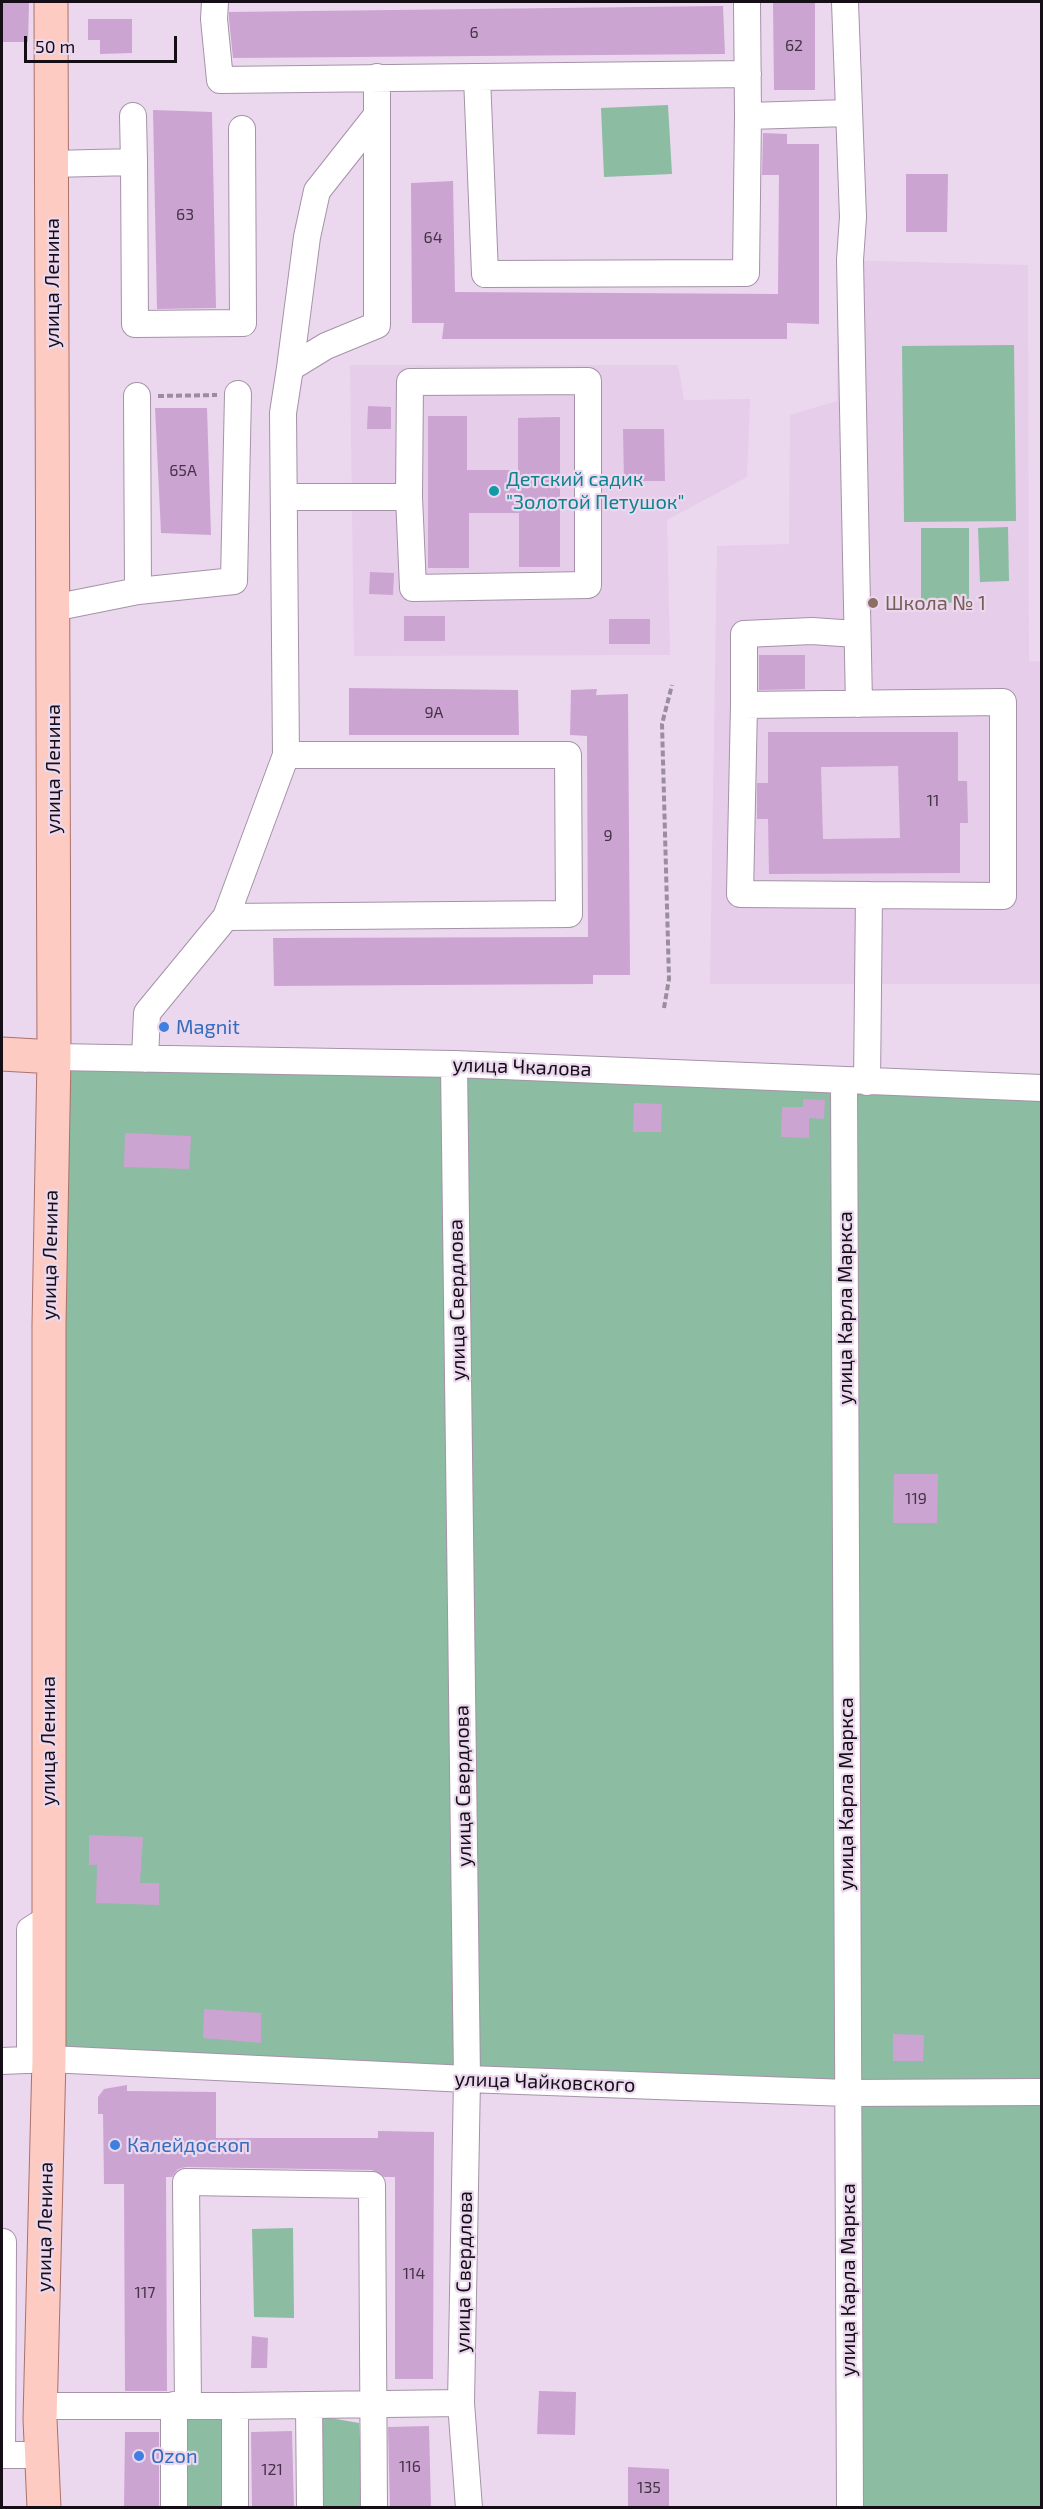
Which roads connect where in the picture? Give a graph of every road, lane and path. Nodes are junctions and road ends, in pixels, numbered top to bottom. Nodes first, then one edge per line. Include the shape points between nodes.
1 (51, 2) edge
2 (215, 2) edge
3 (747, 2) edge
4 (845, 2) edge
5 (748, 74) junction
6 (376, 77) junction
7 (477, 77) junction
8 (848, 113) junction
9 (377, 115) junction
10 (133, 116) dead end
11 (748, 116) junction
12 (242, 129) dead end
13 (134, 162) junction
14 (51, 164) junction
15 (290, 368) junction
16 (238, 394) joint
17 (137, 396) joint
18 (284, 497) junction
19 (409, 497) junction
20 (138, 591) junction
21 (53, 608) junction
22 (856, 634) junction
23 (672, 685) dead end
24 (859, 704) junction
25 (744, 705) junction
26 (286, 755) junction
27 (868, 895) junction
28 (226, 917) junction
29 (664, 1008) dead end
30 (2, 1054) edge
31 (54, 1057) junction
32 (145, 1059) junction
33 (454, 1064) junction
34 (856, 1081) junction
35 (1041, 1088) edge
36 (39, 2059) junction
37 (2, 2061) edge
38 (467, 2079) junction
39 (1041, 2092) edge
40 (847, 2093) junction
41 (2, 2242) edge
42 (45, 2243) junction
43 (461, 2403) junction
44 (181, 2405) junction
45 (309, 2405) junction
46 (373, 2405) junction
47 (41, 2406) junction
48 (235, 2406) junction
49 (42, 2455) junction
50 (44, 2508) edge
51 (174, 2508) edge
52 (235, 2508) edge
53 (310, 2508) edge
54 (374, 2508) edge
55 (469, 2508) edge
56 (850, 2508) edge

1 - 14 main road, улица Ленина
2 - 6 street via 220,80
3 - 5 street
4 - 8 street
5 - 7 street
5 - 11 street
6 - 7 street
6 - 9 street
7 - 11 street via 484,274 746,273
8 - 11 street
8 - 22 street via 853,217 850,260
9 - 15 street via 317,191
9 - 15 street via 378,325 326,346
10 - 13 street
12 - 13 street via 243,324 135,324
13 - 14 street
14 - 21 main road, улица Ленина
15 - 18 street via 284,413
16 - 17 path
16 - 20 street via 234,581
17 - 20 street
18 - 19 street
18 - 26 street
19 - 19 street via 413,588 588,585 588,381 410,382
20 - 21 street
21 - 31 main road, улица Ленина
22 - 24 street
22 - 25 street via 744,634
23 - 29 path via 662,724 669,979
24 - 25 street
24 - 27 street via 1003,702 1003,896
25 - 27 street via 740,894
26 - 28 street
26 - 28 street via 568,755 569,914
27 - 34 street, улица Карла Маркса
28 - 32 street via 147,1013
30 - 31 main road, улица Чкалова
31 - 32 street, улица Чкалова
31 - 36 main road, улица Ленина via 49,1336 49,1918
32 - 33 street, улица Чкалова
33 - 34 street, улица Чкалова
33 - 38 street, улица Свердлова
34 - 35 street, улица Чкалова
34 - 40 street, улица Карла Маркса
36 - 37 street, улица Чайковского
36 - 38 street, улица Чайковского
36 - 42 main road, улица Ленина
38 - 40 street, улица Чайковского
38 - 43 street, улица Свердлова
39 - 40 street, улица Чайковского
40 - 56 street, улица Карла Маркса
41 - 42 street
41 - 49 street via 2,2455
42 - 47 main road, улица Ленина
43 - 46 street
43 - 55 street, улица Свердлова
44 - 46 street via 186,2182 372,2185
44 - 47 street
44 - 48 street
44 - 51 street
45 - 46 street
45 - 48 street
45 - 53 street
46 - 54 street
47 - 49 main road, улица Ленина
48 - 52 street
49 - 50 main road, улица Ленина

